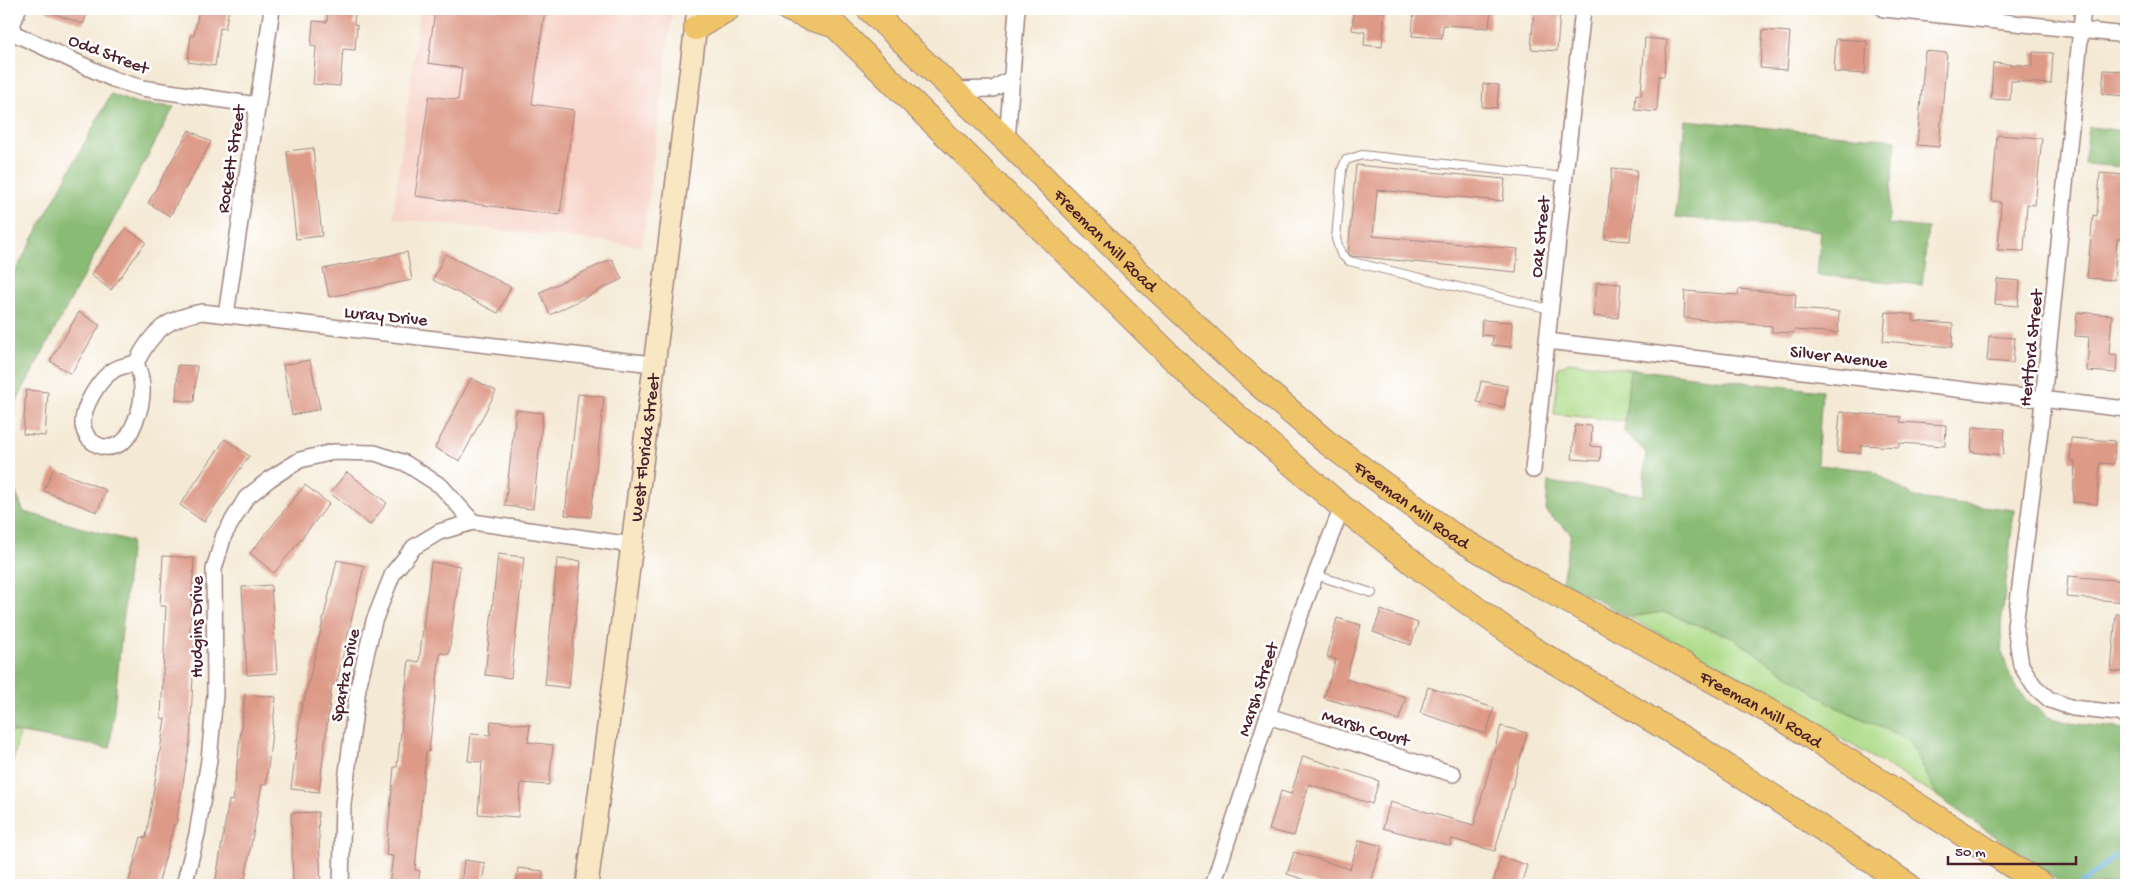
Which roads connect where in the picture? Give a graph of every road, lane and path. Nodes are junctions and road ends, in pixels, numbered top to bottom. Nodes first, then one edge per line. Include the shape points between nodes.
1 (18, 9) edge
2 (272, 9) edge
3 (728, 9) edge
4 (788, 9) edge
5 (818, 9) edge
6 (868, 9) edge
7 (1017, 9) edge
8 (1583, 9) edge
9 (1884, 9) edge
10 (2083, 9) edge
11 (697, 18) edge
12 (835, 25) junction
13 (2081, 31) junction
14 (10, 34) edge
15 (2126, 35) edge
16 (1012, 78) junction
17 (954, 90) junction
18 (257, 105) junction
19 (1007, 142) junction
20 (1565, 177) junction
21 (1550, 309) junction
22 (226, 315) junction
23 (1547, 341) junction
24 (136, 363) junction
25 (654, 364) junction
26 (2043, 399) junction
27 (2126, 409) edge
28 (1533, 470) dead end
29 (1342, 507) junction
30 (473, 522) junction
31 (632, 545) junction
32 (1316, 574) junction
33 (1372, 593) dead end
34 (2126, 714) edge
35 (1268, 716) junction
36 (1453, 774) dead end
37 (184, 885) edge
38 (341, 885) edge
39 (587, 885) edge
40 (1213, 885) edge
41 (1908, 885) edge
42 (2042, 885) edge

1 - 14 street
2 - 18 street, Rockett Street
3 - 11 main road
4 - 12 main road
5 - 12 main road
6 - 17 main road, Freeman Mill Road
7 - 16 street
8 - 20 street, Oak Street
9 - 13 street
10 - 13 street, Hertford Street
11 - 25 main road, West Florida Street
12 - 29 main road via 1195,380
13 - 15 street
13 - 26 street, Hertford Street
14 - 18 street, Odd Street via 113,79 142,88
16 - 17 street via 993,89
16 - 19 street
17 - 19 main road, Freeman Mill Road
18 - 22 street, Rockett Street
19 - 42 main road, Freeman Mill Road via 1137,271 1256,382 1325,441 1450,533 1783,719
20 - 21 street, Oak Street
20 - 21 lane via 1362,155 1346,160 1342,169 1336,240 1341,254 1348,261
21 - 23 street, Oak Street
22 - 24 street, Luray Drive via 202,312 169,322 143,348
22 - 25 street, Luray Drive
23 - 26 street, Silver Avenue
23 - 28 street, Oak Street
24 - 24 street via 115,369 94,391 84,414 83,426 88,438 96,445 108,448 118,445 127,438 135,423 141,409 143,386
25 - 31 main road, West Florida Street
26 - 27 street, Silver Avenue
26 - 34 street, Hertford Street via 2015,626 2021,666 2034,686 2050,700 2073,708
29 - 32 street, Marsh Street
29 - 41 main road via 1424,572 1533,649 1694,745
30 - 31 street
30 - 37 street, Hudgins Drive via 441,486 405,463 375,453 333,452 300,460 246,498 224,535 214,569 215,695 209,760 197,834
30 - 38 street, Sparta Drive via 438,532 414,547 393,573 374,620 358,688 343,804
31 - 39 main road, West Florida Street
32 - 33 lane
32 - 35 street, Marsh Street
35 - 36 street, Marsh Court
35 - 40 street, Marsh Street

